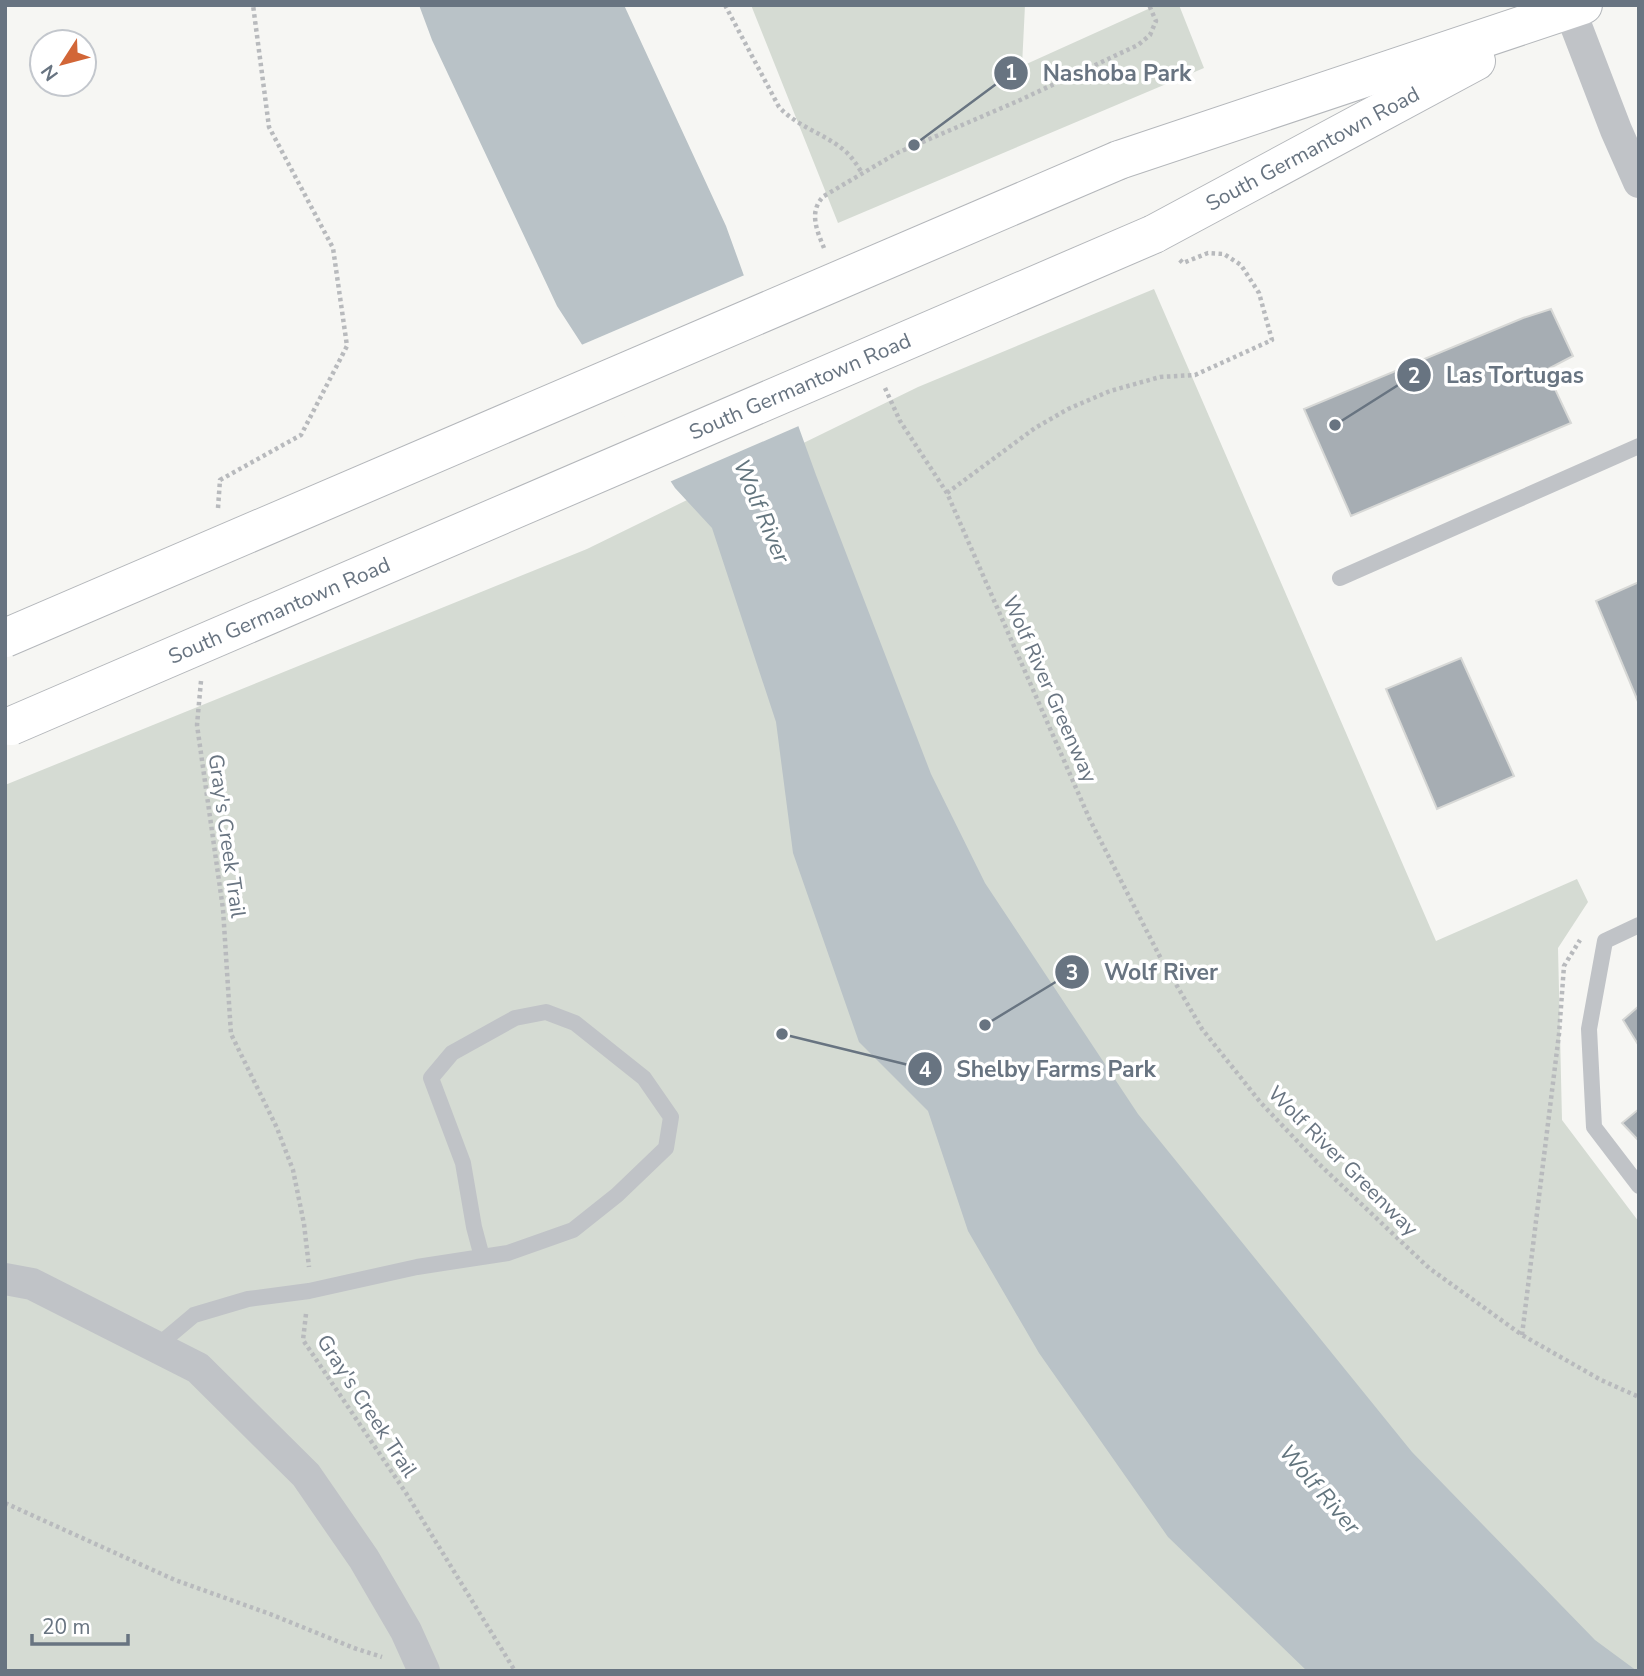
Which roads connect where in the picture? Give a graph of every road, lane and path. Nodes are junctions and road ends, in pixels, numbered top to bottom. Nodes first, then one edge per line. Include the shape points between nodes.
1 (253, 5) edge
2 (725, 5) edge
3 (1149, 5) edge
4 (1574, 7) edge
5 (862, 173) junction
6 (1639, 182) edge
7 (1154, 234) junction
8 (829, 258) dead end
9 (883, 383) dead end
10 (1639, 446) edge
11 (947, 493) junction
12 (216, 520) dead end
13 (1340, 578) dead end
14 (5, 638) edge
15 (202, 670) dead end
16 (8, 728) edge
17 (1631, 929) edge
18 (1639, 1186) edge
19 (482, 1257) junction
20 (5, 1279) edge
21 (309, 1291) junction
22 (1522, 1335) junction
23 (156, 1347) junction
24 (1639, 1397) edge
25 (5, 1503) edge
26 (388, 1658) dead end
27 (424, 1671) edge
28 (515, 1671) edge

1 - 12 path via 269,128 334,248 347,346 301,435 220,480
2 - 5 path via 779,107 798,124 844,150
3 - 5 path via 1156,21 1150,35 1138,45
4 - 6 street
4 - 7 main road, South Germantown Road
4 - 14 main road, South Germantown Road, bridge via 1119,160
5 - 8 path via 819,200 815,225
7 - 11 path via 1183,263 1208,253 1224,254 1241,265 1259,293 1272,340 1195,375 1160,377 1068,409
7 - 16 main road, South Germantown Road, bridge
9 - 11 path, Wolf River Greenway via 900,421
10 - 13 lane
11 - 22 path, Wolf River Greenway via 1090,820 1202,1029 1261,1103 1370,1214 1430,1268
15 - 21 path, Gray's Creek Trail via 197,724 223,909 231,1034 278,1128 293,1170 304,1224
17 - 18 lane via 1605,941 1589,1029 1594,1127
17 - 22 path via 1608,920 1585,931 1564,966
19 - 19 lane via 508,1253 573,1230 666,1148 671,1116 644,1078 575,1023 546,1012 514,1018 452,1053 431,1078 463,1163
19 - 21 lane
20 - 23 street via 32,1284
21 - 23 lane via 248,1298 194,1315
21 - 28 path, Gray's Creek Trail via 303,1340
22 - 24 path, Wolf River Greenway
23 - 27 street via 198,1368 306,1475 364,1559
25 - 26 path via 174,1580

